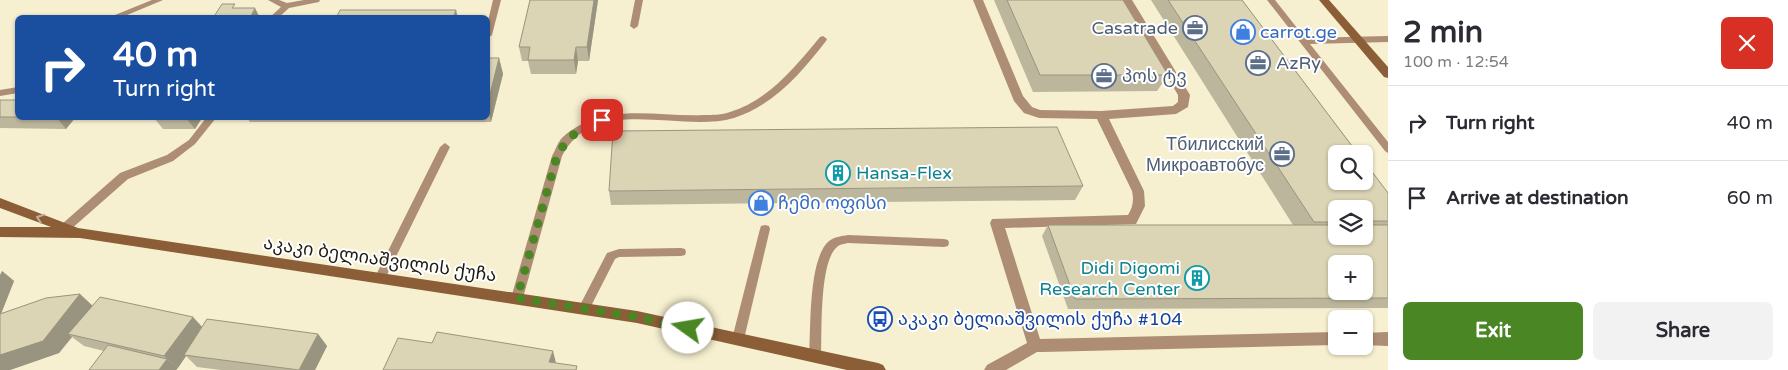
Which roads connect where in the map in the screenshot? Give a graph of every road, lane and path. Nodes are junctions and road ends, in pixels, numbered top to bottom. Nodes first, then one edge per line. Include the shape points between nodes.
1 (159, 0) edge
2 (272, 0) edge
3 (316, 0) edge
4 (497, 0) edge
5 (638, 0) edge
6 (978, 0) edge
7 (1127, 0) edge
8 (1271, 0) edge
9 (1324, 0) edge
10 (286, 6) junction
11 (119, 15) edge
12 (276, 15) edge
13 (634, 26) dead end
14 (490, 27) edge
15 (1358, 39) junction
16 (1388, 39) edge
17 (823, 40) dead end
18 (1302, 40) junction
19 (1388, 74) edge
20 (15, 90) edge
21 (0, 93) edge
22 (1101, 115) junction
23 (209, 120) edge
24 (445, 147) dead end
25 (1388, 149) edge
26 (0, 203) edge
27 (66, 227) junction
28 (765, 229) dead end
29 (0, 232) edge
30 (80, 233) junction
31 (944, 243) dead end
32 (681, 252) dead end
33 (380, 278) junction
34 (517, 298) junction
35 (584, 308) junction
36 (738, 339) junction
37 (1328, 339) edge
38 (1373, 339) edge
39 (1388, 339) edge
40 (1036, 346) junction
41 (815, 356) junction
42 (878, 370) edge
43 (992, 370) edge

1 - 11 lane
2 - 10 lane
3 - 10 lane
4 - 14 lane
5 - 13 lane
6 - 22 street via 1022,104 1028,110 1039,114
7 - 22 street via 1184,95 1184,104 1176,110
8 - 18 lane
9 - 15 main road
10 - 12 lane
15 - 16 lane
15 - 18 lane
15 - 19 main road
17 - 34 lane via 788,83 765,100 733,115 696,120 614,116 589,123 566,140 557,156
18 - 25 lane
20 - 21 lane
22 - 40 street via 1138,191 1138,211 1131,220 996,223
23 - 27 lane via 192,142 170,158 124,176
24 - 33 lane
27 -> 26 main road, აკაკი ბელიაშვილის ქუჩა
27 - 30 main road, აკაკი ბელიაშვილის ქუჩა
28 - 36 lane
29 - 30 main road, აკაკი ბელიაშვილის ქუჩა
30 - 33 main road, აკაკი ბელიაშვილის ქუჩა
31 - 41 lane via 848,239 834,243 824,256 820,272
32 - 35 lane via 619,253 611,256
33 - 34 main road, აკაკი ბელიაშვილის ქუჩა
34 - 35 main road, აკაკი ბელიაშვილის ქუჩა
35 - 36 main road, აკაკი ბელიაშვილის ქუჩა
36 - 41 main road, აკაკი ბელიაშვილის ქუჩა
37 - 40 street
38 - 39 street
40 - 43 street
41 - 42 main road, აკაკი ბელიაშვილის ქუჩა

